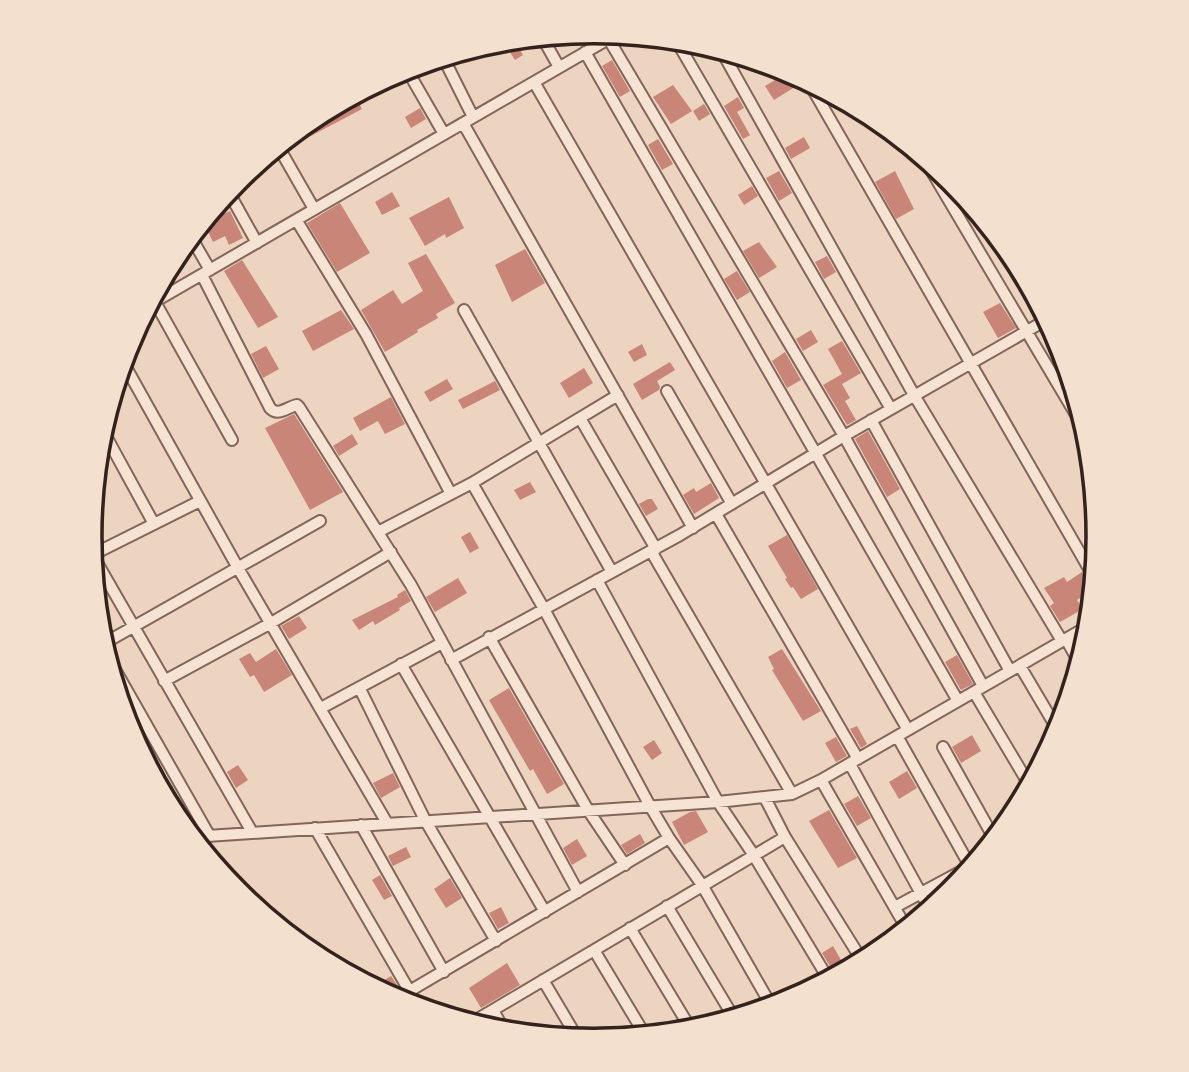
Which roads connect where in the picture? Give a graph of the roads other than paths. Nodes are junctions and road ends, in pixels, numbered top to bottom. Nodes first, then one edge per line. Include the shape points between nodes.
1 (597, 44) edge
2 (616, 45) edge
3 (547, 46) edge
4 (585, 52) junction
5 (683, 52) edge
6 (728, 63) edge
7 (448, 67) edge
8 (559, 67) junction
9 (413, 78) edge
10 (534, 82) junction
11 (817, 98) edge
12 (474, 117) junction
13 (463, 123) junction
14 (444, 134) junction
15 (283, 155) edge
16 (940, 186) edge
17 (234, 201) edge
18 (314, 209) junction
19 (297, 221) junction
20 (257, 243) junction
21 (196, 248) edge
22 (206, 272) junction
23 (165, 295) edge
24 (464, 310) dead end
25 (156, 313) edge
26 (1039, 325) edge
27 (1028, 331) junction
28 (969, 364) junction
29 (129, 375) edge
30 (667, 391) dead end
31 (618, 395) junction
32 (914, 395) junction
33 (1067, 399) edge
34 (891, 409) junction
35 (580, 418) junction
36 (872, 420) junction
37 (845, 436) junction
38 (232, 440) dead end
39 (539, 442) junction
40 (111, 445) edge
41 (816, 453) junction
42 (766, 483) junction
43 (472, 484) junction
44 (451, 494) junction
45 (200, 500) junction
46 (732, 504) junction
47 (716, 514) junction
48 (320, 521) dead end
49 (154, 524) junction
50 (693, 527) junction
51 (378, 532) junction
52 (102, 550) edge
53 (653, 550) junction
54 (391, 552) junction
55 (1086, 564) edge
56 (238, 568) junction
57 (612, 572) junction
58 (104, 576) edge
59 (597, 580) junction
60 (544, 609) junction
61 (271, 623) junction
62 (133, 627) junction
63 (1077, 633) edge
64 (489, 637) junction
65 (113, 638) edge
66 (1064, 640) junction
67 (442, 643) junction
68 (1072, 653) edge
69 (451, 660) junction
70 (401, 664) junction
71 (1015, 668) junction
72 (164, 681) junction
73 (360, 689) junction
74 (978, 689) junction
75 (127, 691) edge
76 (958, 701) junction
77 (321, 708) junction
78 (1051, 720) edge
79 (908, 730) junction
80 (897, 736) junction
81 (943, 747) dead end
82 (854, 761) junction
83 (1024, 776) edge
84 (821, 780) junction
85 (792, 794) junction
86 (765, 798) junction
87 (718, 802) junction
88 (650, 806) junction
89 (588, 810) junction
90 (534, 813) junction
91 (488, 816) junction
92 (425, 820) junction
93 (387, 823) junction
94 (360, 825) junction
95 (315, 828) junction
96 (990, 829) edge
97 (252, 832) junction
98 (209, 835) junction
99 (204, 836) edge
100 (785, 837) junction
101 (669, 838) junction
102 (753, 854) junction
103 (967, 858) edge
104 (625, 865) junction
105 (949, 877) edge
106 (702, 885) junction
107 (578, 892) junction
108 (920, 892) junction
109 (925, 901) edge
110 (667, 906) junction
111 (895, 907) junction
112 (545, 912) junction
113 (902, 920) edge
114 (630, 928) junction
115 (496, 941) junction
116 (594, 950) junction
117 (857, 952) edge
118 (824, 971) edge
119 (444, 972) junction
120 (543, 980) junction
121 (410, 992) joint
122 (766, 997) edge
123 (729, 1009) edge
124 (493, 1010) junction
125 (484, 1015) edge
126 (498, 1019) edge
127 (685, 1020) edge
128 (639, 1026) edge
129 (571, 1027) edge

1 - 4 street
2 - 37 street
3 - 8 street
4 - 8 street
4 - 41 street
5 - 34 street
6 - 32 street
7 - 12 street
8 - 10 street
9 - 14 street
10 - 12 street
10 - 42 street
11 - 28 street
12 - 13 street
13 - 14 street
13 - 31 street
14 - 18 street
15 - 18 street
16 - 27 street
17 - 20 street
18 - 19 street
19 - 20 street
19 - 44 street via 366,334
20 - 22 street
21 - 22 street
22 - 23 street
22 - 51 street via 270,408 279,412 299,407
24 - 39 street
25 - 38 street
26 - 27 street
27 - 28 street
27 - 33 street
28 - 32 street
28 - 55 street
29 - 45 street
30 - 46 street
31 - 35 street
31 - 50 street
32 - 34 street
32 - 66 street
34 - 36 street
35 - 39 street
35 - 53 street
36 - 37 street
36 - 71 street
37 - 41 street
37 - 74 street
39 - 43 street
39 - 57 street
40 - 49 street
41 - 42 street
41 - 76 street
42 - 46 street
42 - 79 street
43 - 44 street
43 - 60 street
44 - 51 street
45 - 49 street
45 - 56 street
46 - 47 street
47 - 50 street
47 - 82 street
48 - 56 street
49 - 52 street
50 - 53 street
51 - 54 street
53 - 57 street
53 - 85 street
54 - 61 street
54 - 67 street
56 - 61 street
56 - 62 street
57 - 59 street
58 - 62 street
59 - 60 street
59 - 87 street
60 - 64 street
60 - 88 street
61 - 72 street
61 - 77 street
62 - 65 street
62 - 72 street
63 - 66 street
64 - 69 street
64 - 89 street
66 - 68 street
66 - 71 street
67 - 69 street
67 - 70 street
69 - 90 street
70 - 73 street
70 - 91 street
71 - 74 street
71 - 78 street
72 - 97 street
73 - 77 street
73 - 92 street
74 - 76 street
74 - 83 street
75 - 98 street
76 - 79 street
77 - 93 street
79 - 80 street
80 - 82 street
80 - 103 street
81 - 96 street
82 - 84 street
82 - 108 street
84 - 85 street
84 - 111 street
85 - 86 street
86 - 87 street
86 - 100 street
87 - 88 street
87 - 102 street
88 - 89 street
88 - 101 street
89 - 90 street
89 - 104 street
90 - 91 street
90 - 107 street
91 - 92 street
91 - 112 street
92 - 93 street
92 - 115 street
93 - 94 street
94 - 95 street
94 - 119 street
95 - 97 street
95 - 121 street
97 - 98 street
98 - 99 street
100 - 102 street
100 - 117 street
101 - 104 street
101 - 106 street
102 - 106 street
102 - 118 street
104 - 107 street
105 - 108 street
106 - 110 street
106 - 122 street
107 - 112 street
108 - 109 street
108 - 111 street
110 - 114 street
110 - 123 street
111 - 113 street
112 - 115 street
114 - 116 street
114 - 127 street
115 - 119 street
116 - 120 street
116 - 128 street
119 - 121 street
120 - 124 street
120 - 129 street
124 - 125 street
124 - 126 street

